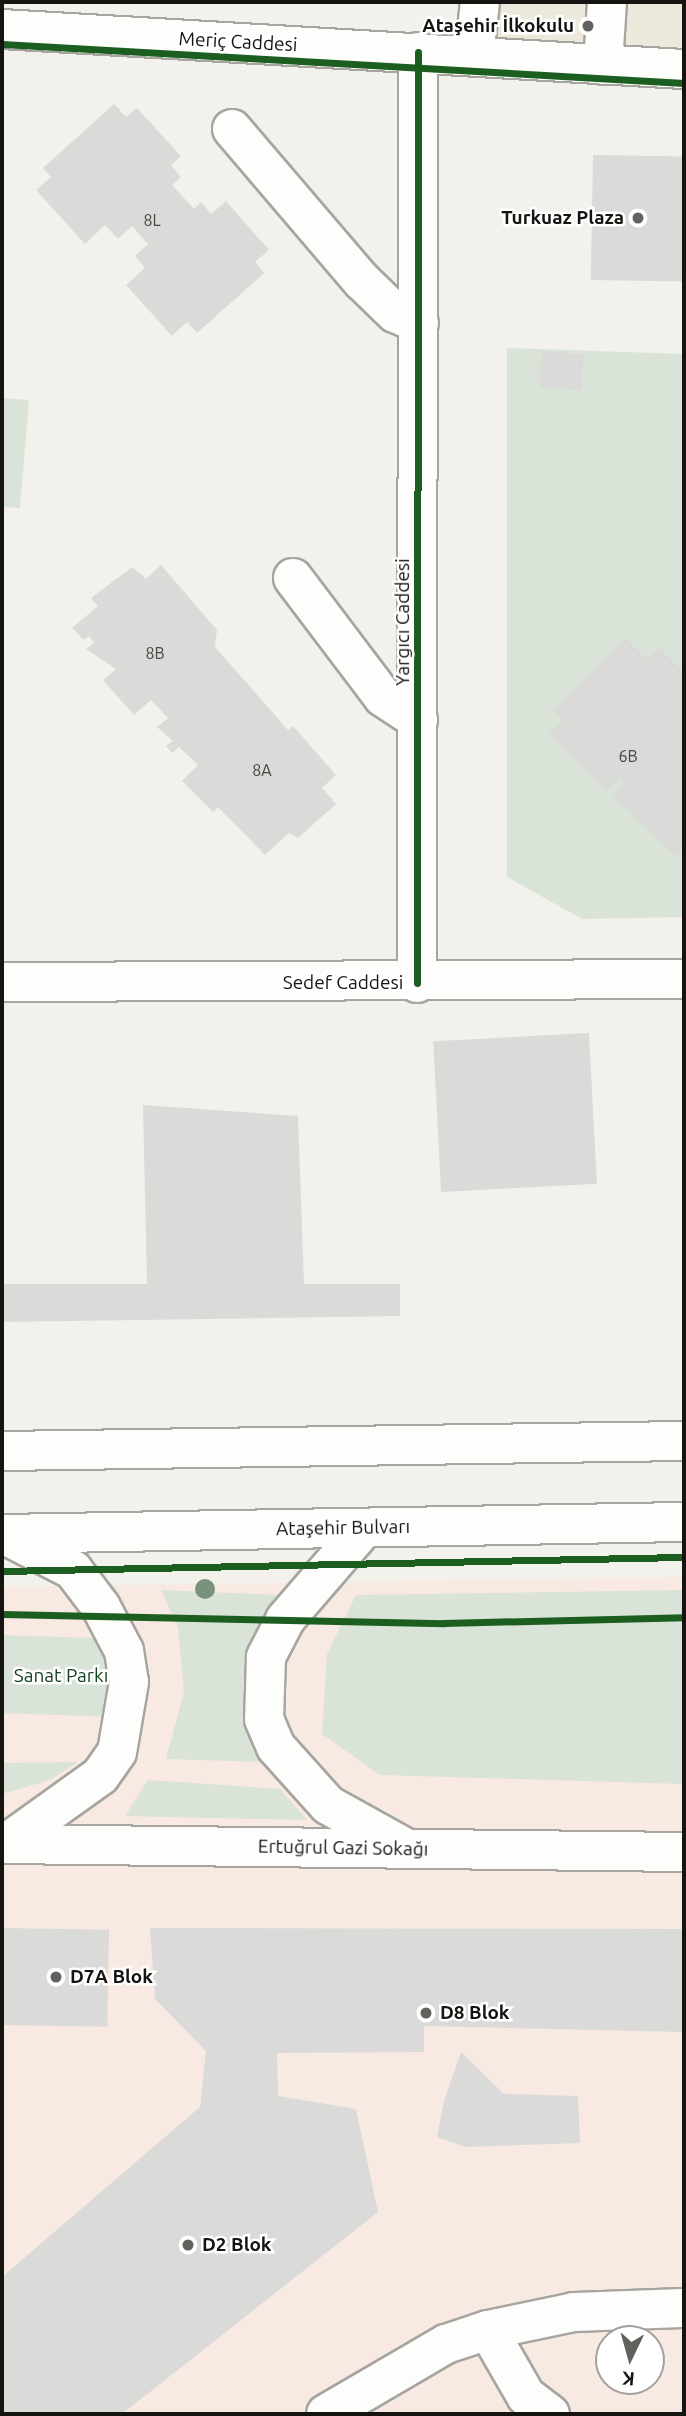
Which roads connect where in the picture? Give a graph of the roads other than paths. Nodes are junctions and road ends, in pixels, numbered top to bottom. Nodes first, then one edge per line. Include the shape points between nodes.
1 (480, 2) edge
2 (607, 2) edge
3 (2, 29) edge
4 (418, 52) junction
5 (474, 57) junction
6 (603, 65) junction
7 (684, 69) edge
8 (232, 129) dead end
9 (419, 323) junction
10 (293, 578) dead end
11 (418, 720) junction
12 (684, 979) edge
13 (2, 982) edge
14 (417, 983) junction
15 (684, 1441) edge
16 (2, 1451) edge
17 (684, 1522) edge
18 (364, 1528) junction
19 (2, 1534) edge
20 (3, 1844) edge
21 (408, 1849) junction
22 (684, 1852) edge
23 (684, 2308) edge
24 (488, 2330) junction
25 (326, 2414) edge
26 (550, 2414) edge

1 - 5 street
2 - 6 street
3 - 4 street, Meriç Caddesi
4 - 5 street, Meriç Caddesi
4 - 9 street, Yargıcı Caddesi
5 - 6 street, Meriç Caddesi
6 - 7 street, Meriç Caddesi
8 - 9 street via 362,281 394,313
9 - 11 street, Yargıcı Caddesi
10 - 11 street via 383,697
11 - 14 street, Yargıcı Caddesi
12 - 14 street, Sedef Caddesi
13 - 14 street, Sedef Caddesi
15 - 16 street
17 - 18 street, Ataşehir Bulvarı
18 - 19 street, Ataşehir Bulvarı
18 - 21 street via 285,1620 266,1657 264,1719 276,1747 328,1805
19 - 20 street via 73,1570 101,1607 124,1651 129,1682 117,1752 100,1776
20 - 21 street, Ertuğrul Gazi Sokağı
21 - 22 street, Ertuğrul Gazi Sokağı
23 - 24 street via 574,2312
24 - 25 street via 446,2344
24 - 26 street via 519,2386

